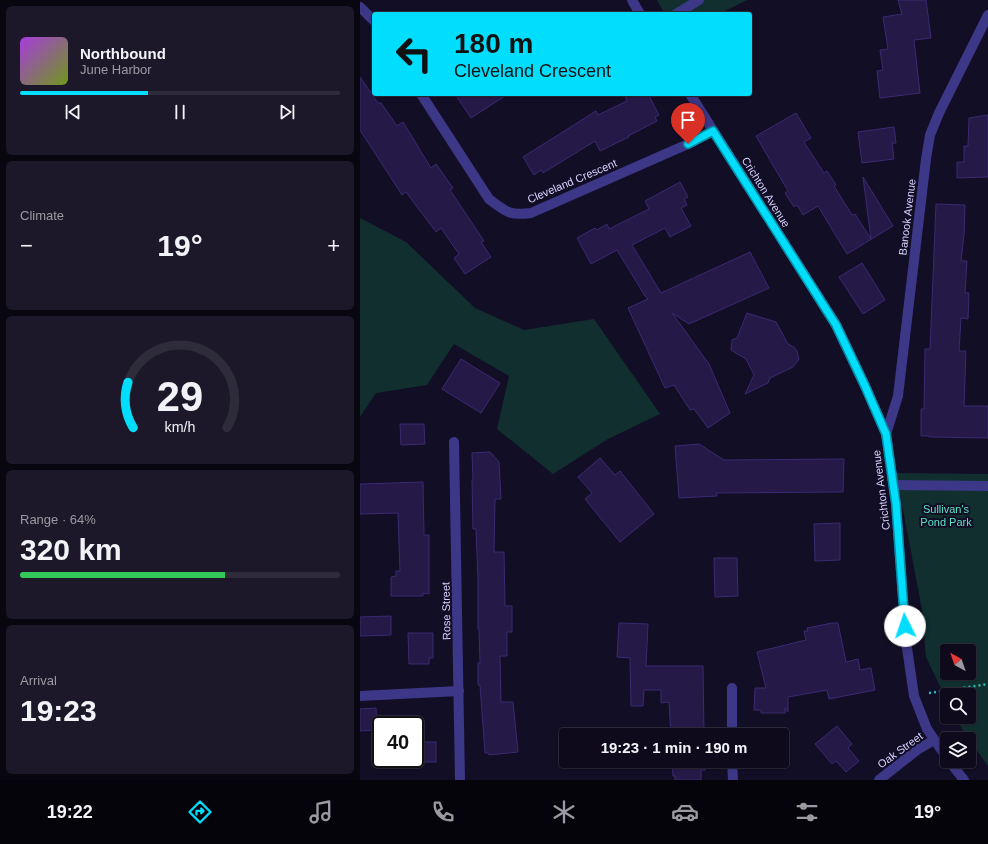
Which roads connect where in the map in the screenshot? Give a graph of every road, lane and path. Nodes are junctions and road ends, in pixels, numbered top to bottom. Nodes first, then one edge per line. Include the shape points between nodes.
1 (632, 0) edge
2 (699, 0) edge
3 (360, 7) edge
4 (639, 12) edge
5 (679, 12) edge
6 (988, 15) edge
7 (372, 19) edge
8 (422, 96) edge
9 (691, 96) edge
10 (713, 131) junction
11 (886, 434) junction
12 (454, 442) dead end
13 (894, 485) junction
14 (988, 486) edge
15 (988, 684) edge
16 (732, 688) dead end
17 (459, 691) junction
18 (360, 696) edge
19 (914, 696) junction
20 (732, 728) edge
21 (934, 740) junction
22 (940, 748) edge
23 (732, 768) edge
24 (955, 768) edge
25 (460, 780) edge
26 (732, 780) edge
27 (879, 780) edge
28 (964, 780) edge

1 - 4 street
2 - 5 street
3 - 7 street
6 - 11 street, Banook Avenue via 930,135 898,396
8 - 10 street, Cleveland Crescent via 489,199 503,210 516,215 531,213
9 - 10 street, Crichton Avenue
10 - 11 street, Crichton Avenue via 836,325
11 - 13 street, Crichton Avenue
12 - 17 street, Rose Street
13 - 14 street
13 - 19 street, Crichton Avenue via 906,641
15 - 19 path
16 - 20 street
17 - 18 street
17 - 25 street, Rose Street
19 - 21 street, Crichton Avenue
21 - 22 street, Crichton Avenue
21 - 27 street, Oak Street
23 - 26 street
24 - 28 street

